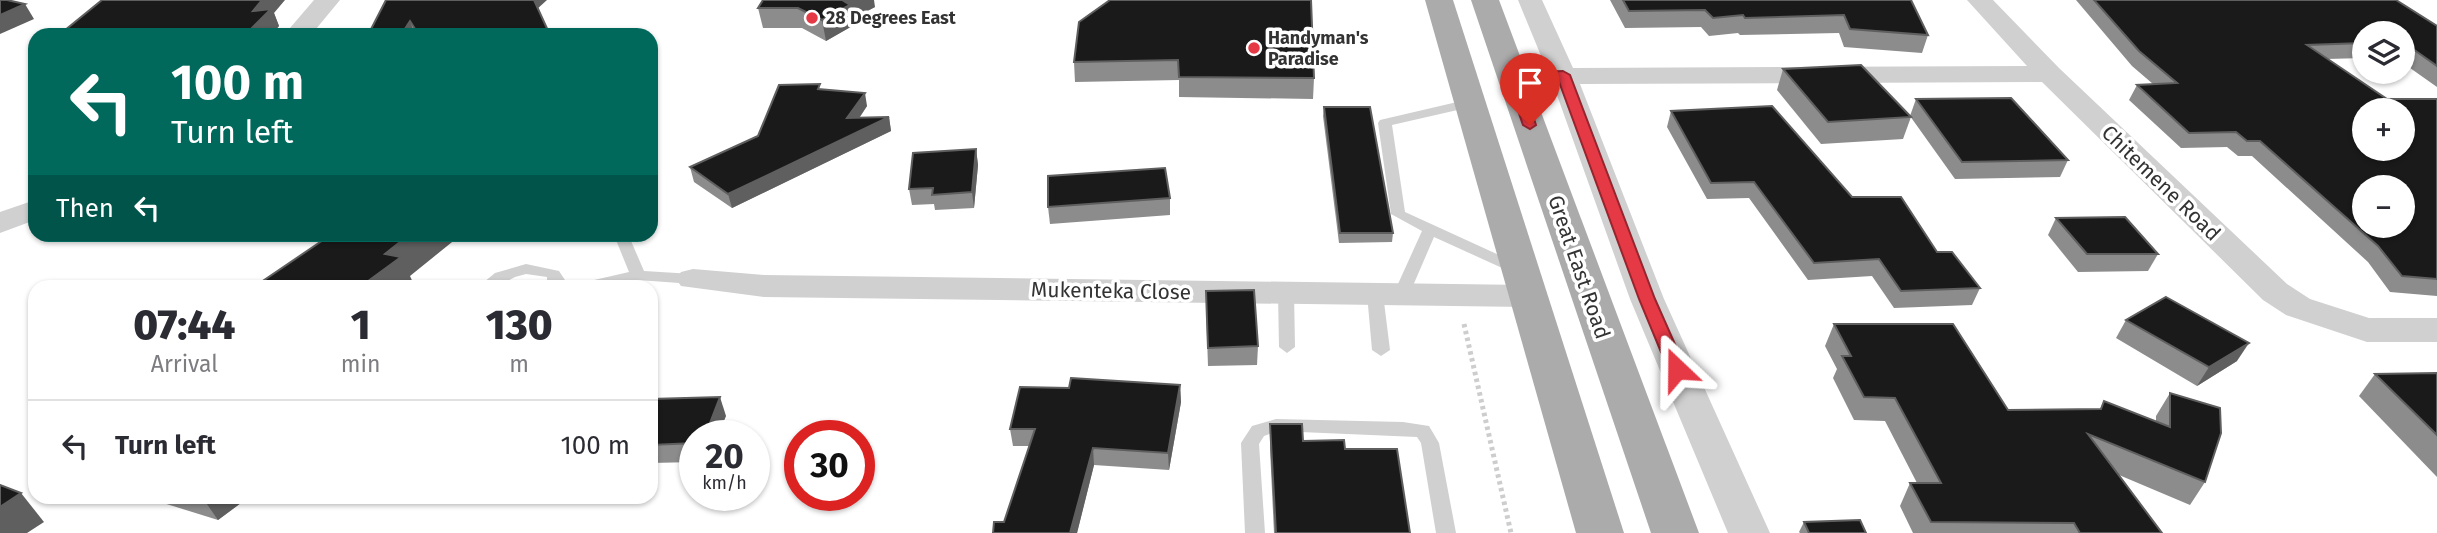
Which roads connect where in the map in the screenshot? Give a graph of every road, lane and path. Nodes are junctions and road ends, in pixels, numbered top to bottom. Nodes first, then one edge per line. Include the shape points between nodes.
1 (328, 0) edge
2 (1439, 0) edge
3 (1485, 0) edge
4 (1530, 0) edge
5 (1979, 0) edge
6 (303, 28) edge
7 (2049, 74) junction
8 (1563, 75) junction
9 (1513, 76) junction
10 (1470, 103) junction
11 (28, 212) edge
12 (0, 223) edge
13 (1430, 229) junction
14 (622, 242) edge
15 (638, 275) junction
16 (693, 279) joint
17 (497, 280) edge
18 (557, 280) edge
19 (617, 280) edge
20 (1524, 283) junction
21 (1286, 293) junction
22 (1388, 295) junction
23 (1458, 295) junction
24 (2437, 330) edge
25 (1287, 347) dead end
26 (1381, 350) dead end
27 (1255, 533) edge
28 (1446, 533) edge
29 (1511, 533) edge
30 (1600, 533) edge
31 (1675, 533) edge
32 (1749, 533) edge

1 - 6 street
2 - 10 main road
3 - 9 main road, Great East Road
4 - 8 street
5 - 7 street, Chitemene Road
7 - 8 street
7 - 24 street, Chitemene Road via 2275,292 2298,307 2367,330
8 - 9 street
8 - 32 street via 1647,299
9 - 31 main road, Great East Road
10 - 13 lane via 1385,123 1398,214
10 - 20 main road
11 - 12 street
13 - 20 lane
13 - 22 lane
14 - 15 lane
15 - 16 lane
15 - 19 lane
16 - 21 street, Mukenteka Close via 764,286
17 - 18 lane via 534,269 553,274
20 - 23 street, Mukenteka Close
20 - 30 main road
21 - 22 street, Mukenteka Close
21 - 25 lane
22 - 23 street, Mukenteka Close
22 - 26 lane
23 - 29 path
27 - 28 lane via 1250,443 1258,430 1276,425 1423,431 1430,443

